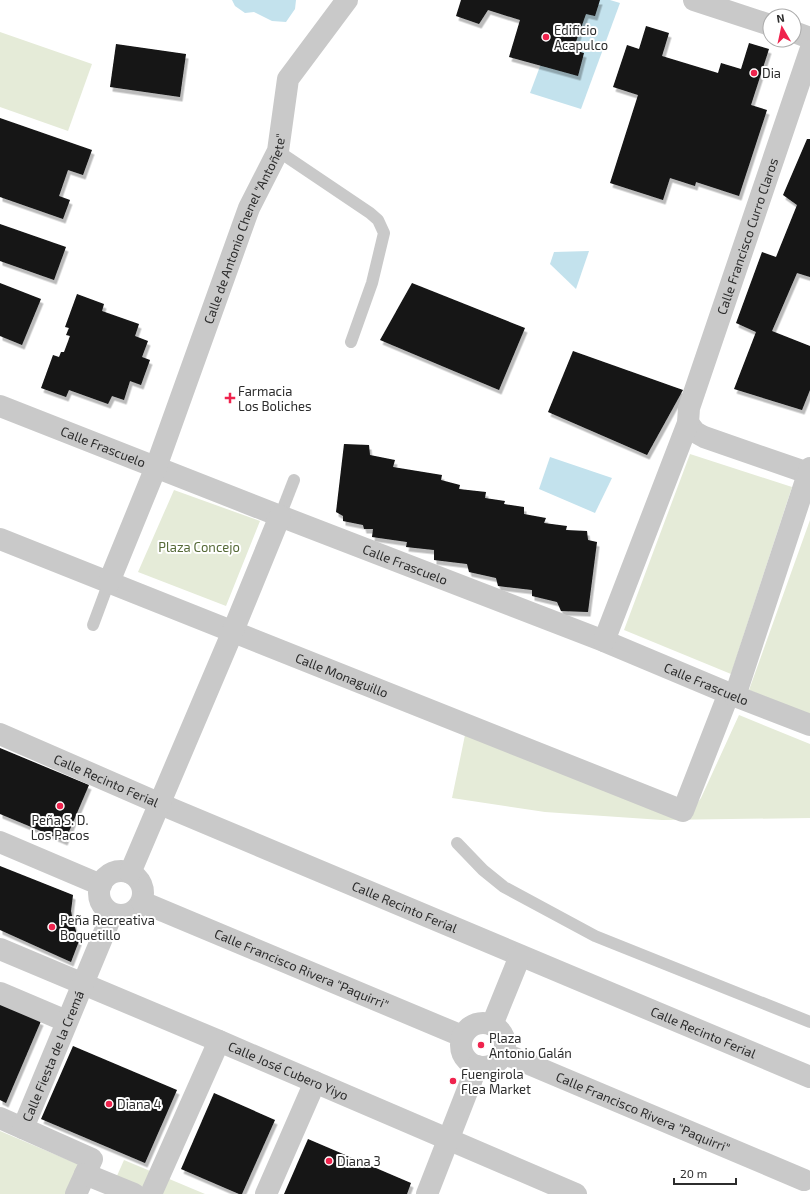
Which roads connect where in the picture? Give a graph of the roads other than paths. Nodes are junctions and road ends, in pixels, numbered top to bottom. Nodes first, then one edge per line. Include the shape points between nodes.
1 (347, 0) edge
2 (694, 0) edge
3 (762, 22) edge
4 (810, 51) edge
5 (278, 151) junction
6 (351, 342) dead end
7 (0, 406) edge
8 (688, 423) junction
9 (156, 467) junction
10 (809, 470) edge
11 (294, 480) dead end
12 (280, 516) junction
13 (0, 539) edge
14 (109, 582) junction
15 (93, 625) dead end
16 (233, 631) junction
17 (604, 641) junction
18 (732, 694) junction
19 (810, 725) edge
20 (0, 734) edge
21 (160, 804) junction
22 (0, 842) edge
23 (457, 844) dead end
24 (130, 873) junction
25 (101, 884) junction
26 (142, 902) junction
27 (112, 914) junction
28 (0, 949) edge
29 (520, 956) junction
30 (82, 984) junction
31 (0, 993) edge
32 (66, 1021) junction
33 (810, 1022) edge
34 (492, 1025) junction
35 (462, 1036) junction
36 (219, 1041) junction
37 (503, 1053) junction
38 (477, 1066) junction
39 (810, 1077) edge
40 (315, 1082) junction
41 (0, 1118) edge
42 (23, 1128) junction
43 (449, 1140) junction
44 (85, 1174) junction
45 (805, 1182) edge
46 (76, 1194) edge
47 (134, 1194) edge
48 (152, 1194) edge
49 (266, 1194) edge
50 (427, 1194) edge
51 (576, 1194) edge

1 - 5 street, Calle de Antonio Chenel "Antoñete" via 288,79
2 - 3 street
4 - 8 street, Calle Francisco Curro Claros via 688,408
5 - 6 lane via 370,213 378,220 384,232 372,283
5 - 9 street, Calle de Antonio Chenel "Antoñete" via 249,208
7 - 9 street, Calle Frascuelo
8 - 10 street via 695,432 704,437
8 - 17 street, Calle Francisco Curro Claros
9 - 12 street, Calle Frascuelo
9 - 14 street, Calle de Antonio Chenel "Antoñete"
10 - 18 street
11 - 12 lane
12 - 16 street
12 - 17 street, Calle Frascuelo
13 - 14 street, Calle Monaguillo
14 - 15 lane
14 - 16 street, Calle Monaguillo
16 - 18 street, Calle Monaguillo via 683,811
16 - 21 street
17 - 18 street, Calle Frascuelo
18 - 19 street, Calle Frascuelo
20 - 21 street, Calle Recinto Ferial
21 - 24 street
21 - 29 street, Calle Recinto Ferial
22 - 25 street
23 - 33 lane via 482,870 504,887 595,936
24 - 25 street via 110,874
24 - 26 street via 143,888
25 - 27 street via 99,898 106,910
26 - 27 street via 138,908 126,915
26 - 35 street, Calle Francisco Rivera "Paquirri"
27 - 30 street, Calle Fiesta de la Cremá
28 - 30 street, Calle José Cubero Yiyo
29 - 34 street
29 - 39 street, Calle Recinto Ferial
30 - 32 street, Calle Fiesta de la Cremá
30 - 36 street, Calle José Cubero Yiyo
31 - 32 street
32 - 42 street, Calle Fiesta de la Cremá
34 - 35 street via 485,1022 471,1025
34 - 37 street via 502,1034 505,1047
35 - 38 street via 460,1042 463,1056
36 - 40 street, Calle José Cubero Yiyo
36 - 48 street
37 - 38 street via 494,1064
37 - 45 street, Calle Francisco Rivera "Paquirri"
38 - 43 street
40 - 43 street, Calle José Cubero Yiyo
40 - 49 street
41 - 42 street
42 - 44 street via 92,1159
43 - 50 street
43 - 51 street, Calle José Cubero Yiyo
44 - 46 street
44 - 47 street

